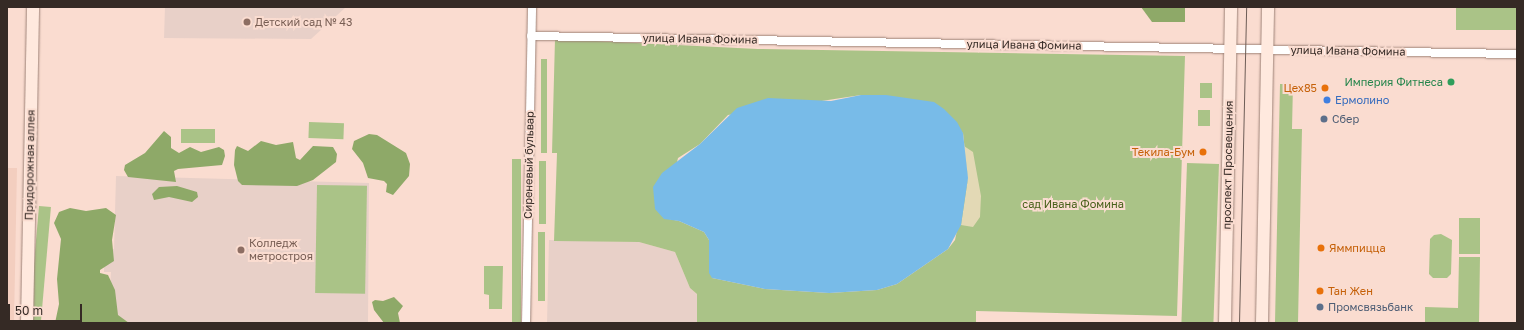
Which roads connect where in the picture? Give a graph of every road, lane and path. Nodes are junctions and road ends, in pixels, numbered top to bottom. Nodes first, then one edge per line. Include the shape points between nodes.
1 (33, 7) edge
2 (532, 7) edge
3 (1231, 7) edge
4 (1268, 7) edge
5 (531, 36) junction
6 (1230, 49) junction
7 (1268, 50) junction
8 (1517, 54) edge
9 (27, 323) edge
10 (526, 323) edge
11 (1225, 323) edge
12 (1262, 323) edge

1 - 9 main road, Придорожная аллея
2 - 5 street, Сиреневый бульвар
3 - 6 main road, проспект Просвещения
4 - 7 main road
5 - 6 street, улица Ивана Фомина
5 - 10 street, Сиреневый бульвар
6 - 7 street, улица Ивана Фомина
6 - 11 main road, проспект Просвещения
7 - 8 street, улица Ивана Фомина
7 - 12 main road

